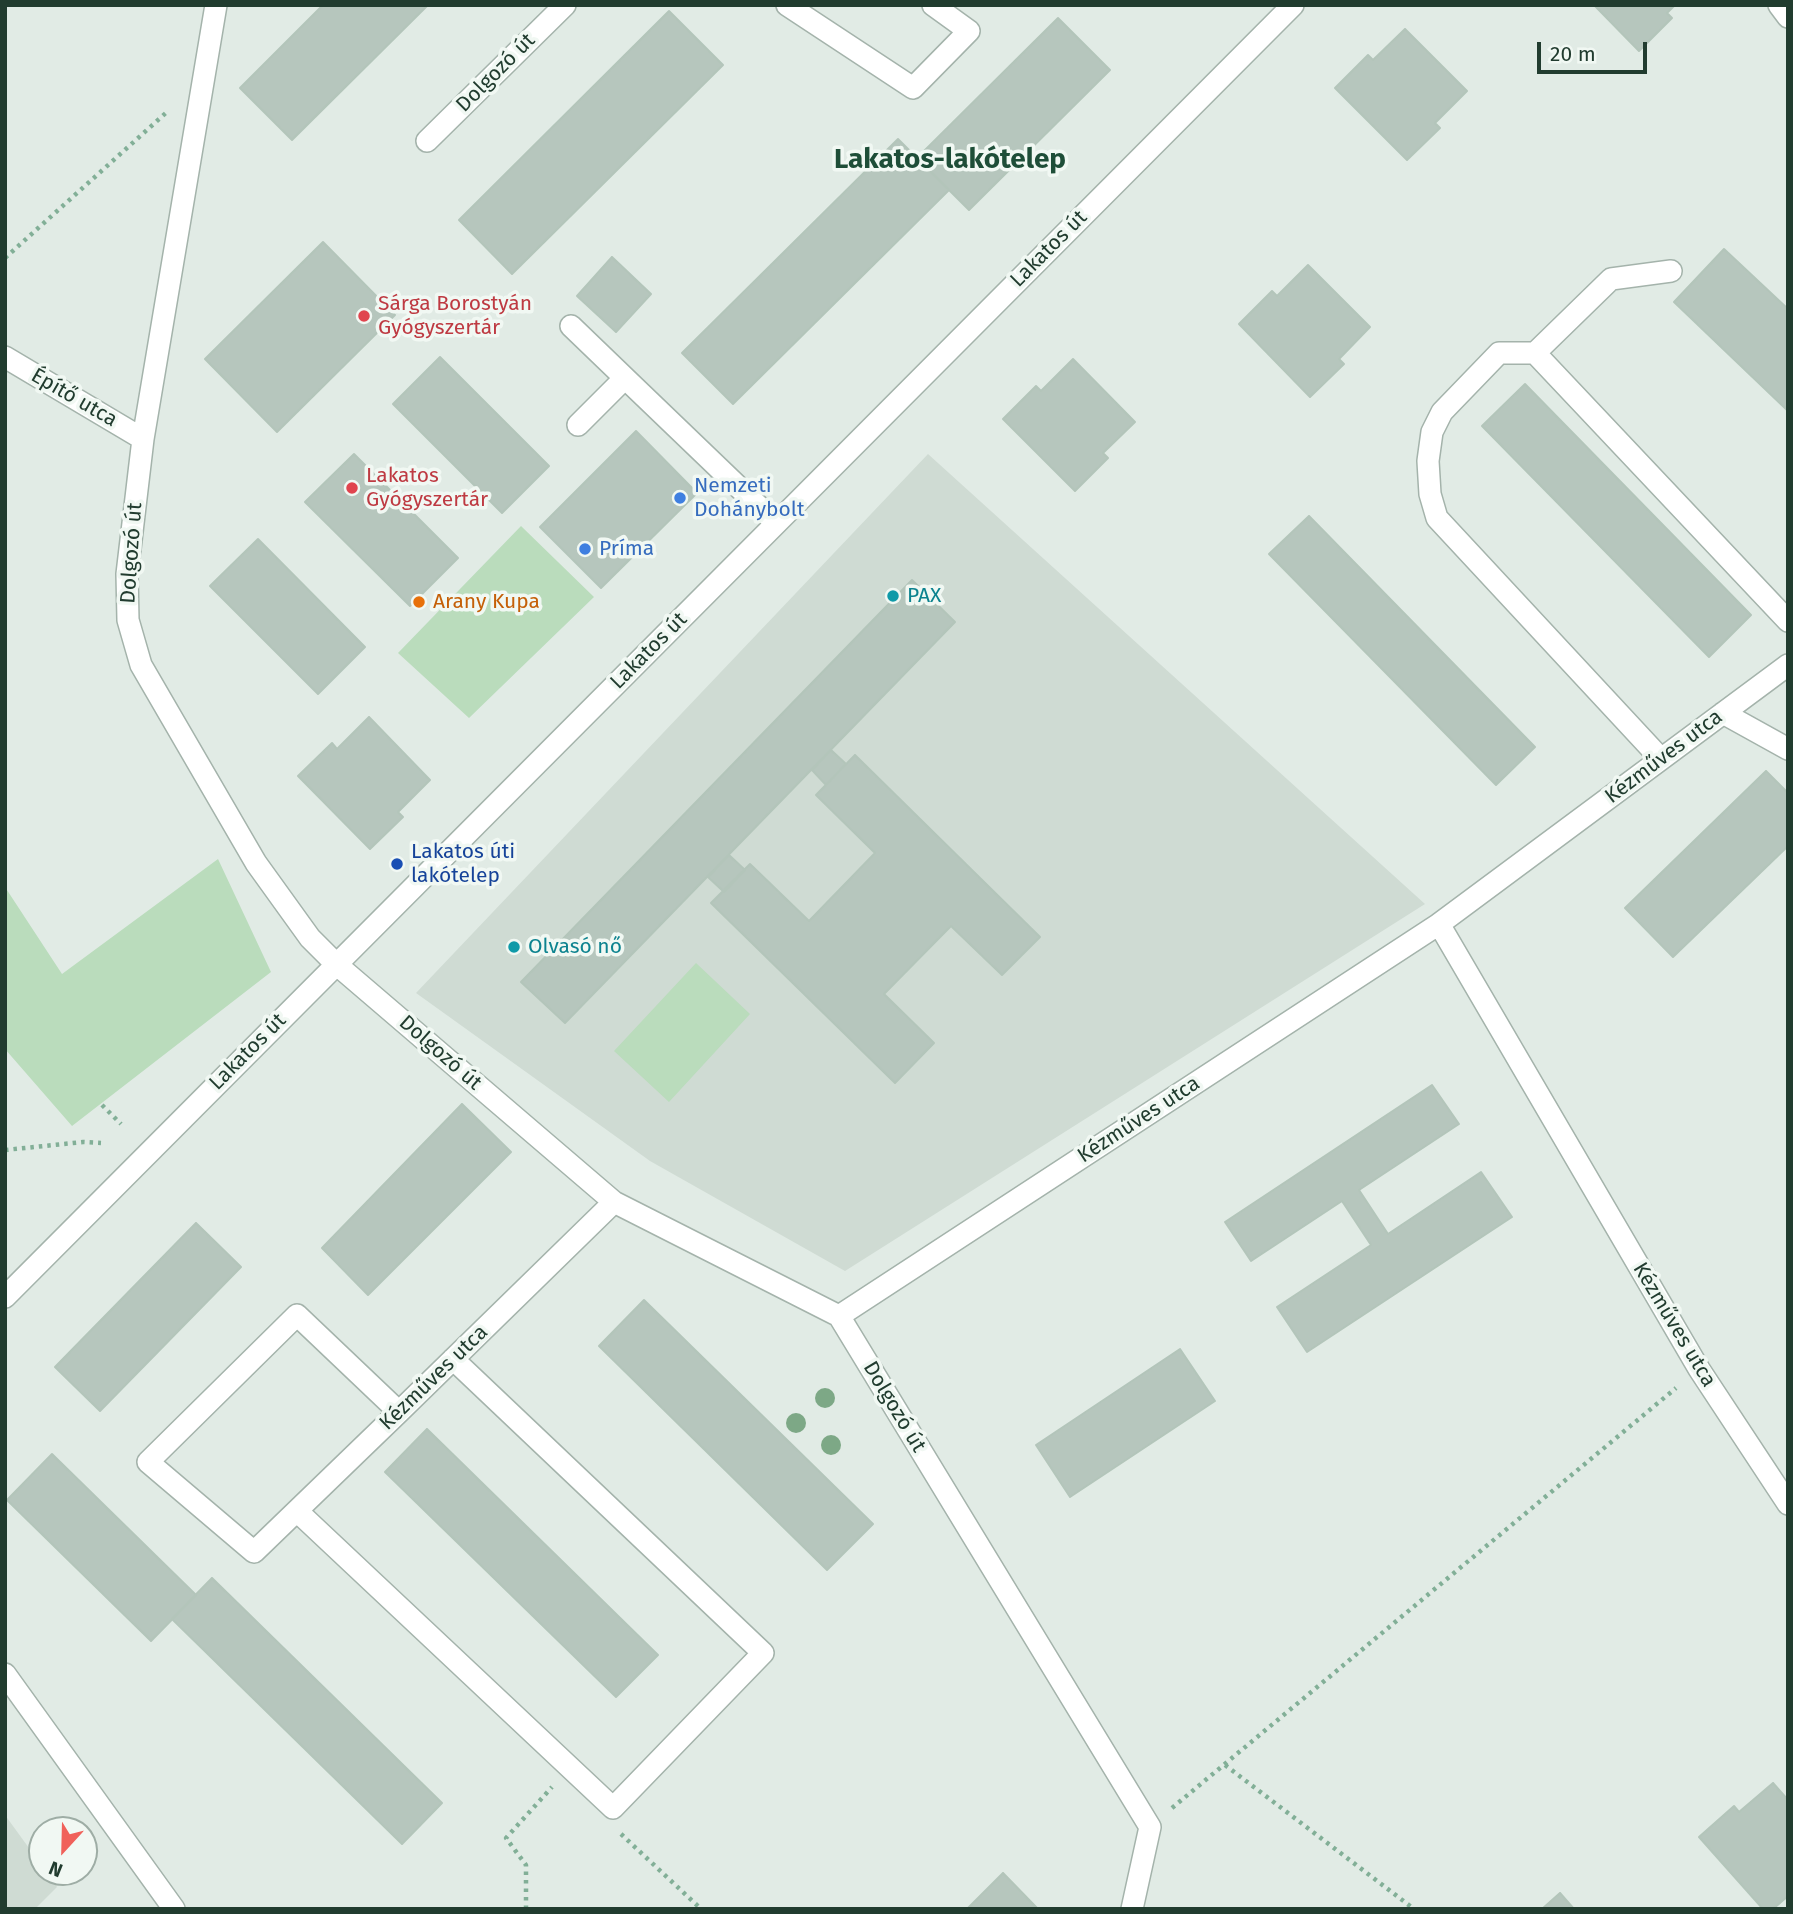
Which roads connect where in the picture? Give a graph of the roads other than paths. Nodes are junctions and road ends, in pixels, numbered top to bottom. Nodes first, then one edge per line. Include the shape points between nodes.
1 (216, 5) edge
2 (565, 5) edge
3 (933, 5) edge
4 (1293, 5) edge
5 (1779, 5) edge
6 (788, 6) edge
7 (1788, 17) edge
8 (428, 141) dead end
9 (1671, 271) dead end
10 (571, 326) dead end
11 (1535, 353) junction
12 (5, 357) edge
13 (625, 378) junction
14 (578, 425) dead end
15 (143, 439) junction
16 (775, 523) junction
17 (1788, 621) edge
18 (1788, 665) edge
19 (1723, 713) junction
20 (1788, 749) edge
21 (1661, 759) junction
22 (1439, 924) junction
23 (336, 964) junction
24 (614, 1202) junction
25 (5, 1297) edge
26 (839, 1316) junction
27 (453, 1359) junction
28 (399, 1412) junction
29 (1788, 1504) edge
30 (297, 1511) junction
31 (5, 1674) edge
32 (174, 1909) edge
33 (1132, 1909) edge

1 - 15 street, Dolgozó út
2 - 8 street, Dolgozó út
3 - 6 street via 969,30 913,88
4 - 16 street, Lakatos út
5 - 7 street
9 - 11 street via 1611,279
10 - 13 street
11 - 17 street
11 - 21 street via 1499,353 1442,412 1432,432 1428,461 1437,518
12 - 15 street, Építő utca
13 - 14 street
13 - 16 street
15 - 23 street, Dolgozó út via 127,574 128,620 141,665 256,863 310,939
16 - 23 street, Lakatos út
18 - 19 street, Kézműves utca
19 - 20 street
19 - 21 street, Kézműves utca
21 - 22 street, Kézműves utca
22 - 26 street, Kézműves utca
22 - 29 street, Kézműves utca via 1699,1369
23 - 24 street, Dolgozó út
23 - 25 street, Lakatos út
24 - 26 street, Dolgozó út
24 - 27 street, Kézműves utca
26 - 33 street, Dolgozó út via 1150,1827
27 - 28 street, Kézműves utca
27 - 30 street via 763,1653 613,1808
28 - 30 street, Kézműves utca
28 - 30 street, Kézműves utca via 296,1315 148,1462 254,1552
31 - 32 street

